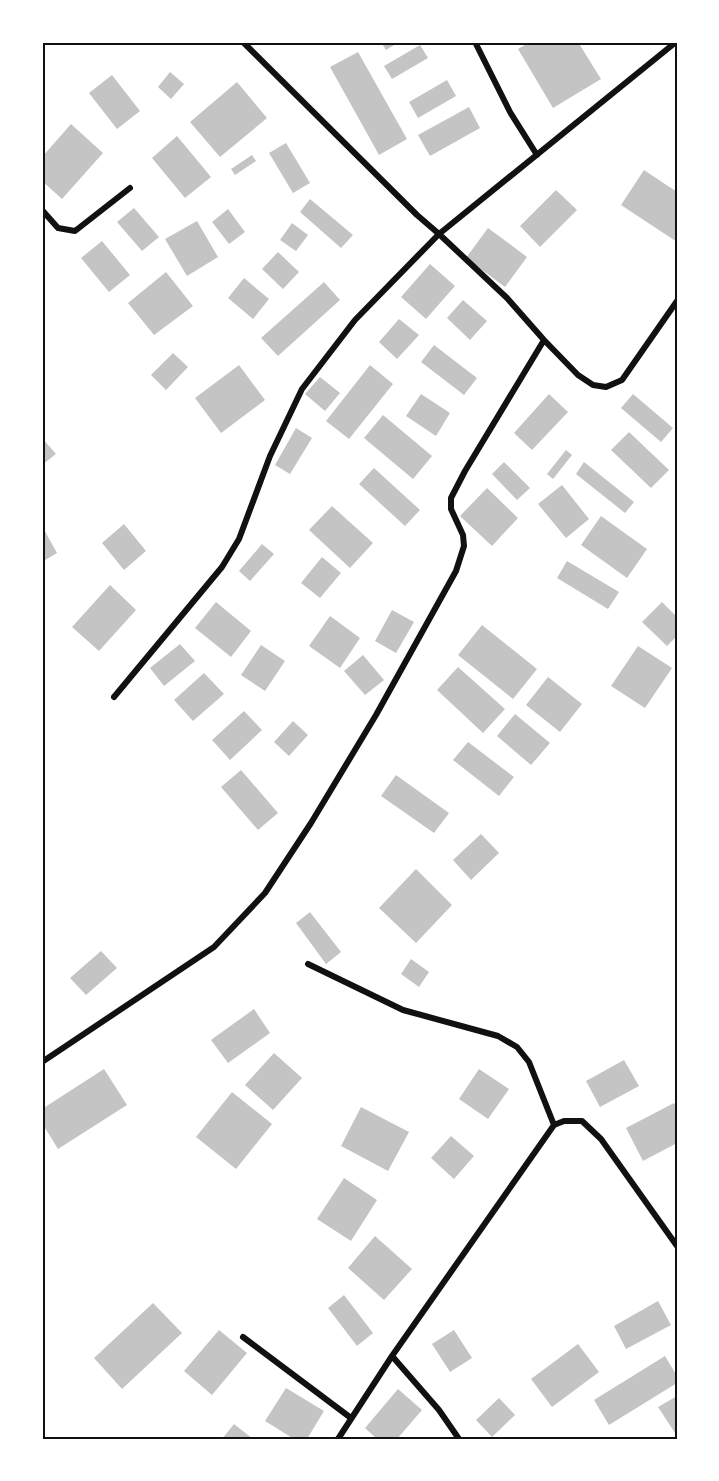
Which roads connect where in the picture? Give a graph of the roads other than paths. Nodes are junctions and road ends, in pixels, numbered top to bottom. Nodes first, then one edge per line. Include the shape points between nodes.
1 (243, 42) edge
2 (475, 42) edge
3 (676, 42) edge
4 (537, 155) junction
5 (130, 188) dead end
6 (42, 210) edge
7 (439, 234) junction
8 (677, 301) edge
9 (544, 340) junction
10 (114, 697) dead end
11 (308, 964) dead end
12 (42, 1062) edge
13 (554, 1125) junction
14 (677, 1246) edge
15 (243, 1336) dead end
16 (392, 1356) junction
17 (351, 1418) junction
18 (338, 1439) edge
19 (459, 1439) edge

1 - 7 street
2 - 4 street
3 - 4 street
4 - 7 street
5 - 6 street via 75,231 58,228
7 - 9 street via 507,298
7 - 10 street via 356,320 302,389 270,456 239,539 222,567
8 - 9 street via 622,380 606,387 593,385 578,375
9 - 12 street via 451,498 464,546 456,571 370,725 265,893 214,947
11 - 13 street via 404,1010 498,1036 517,1047 529,1062
13 - 14 street via 582,1121 601,1139
13 - 16 street
15 - 17 street
16 - 17 street
16 - 19 street
17 - 18 street

